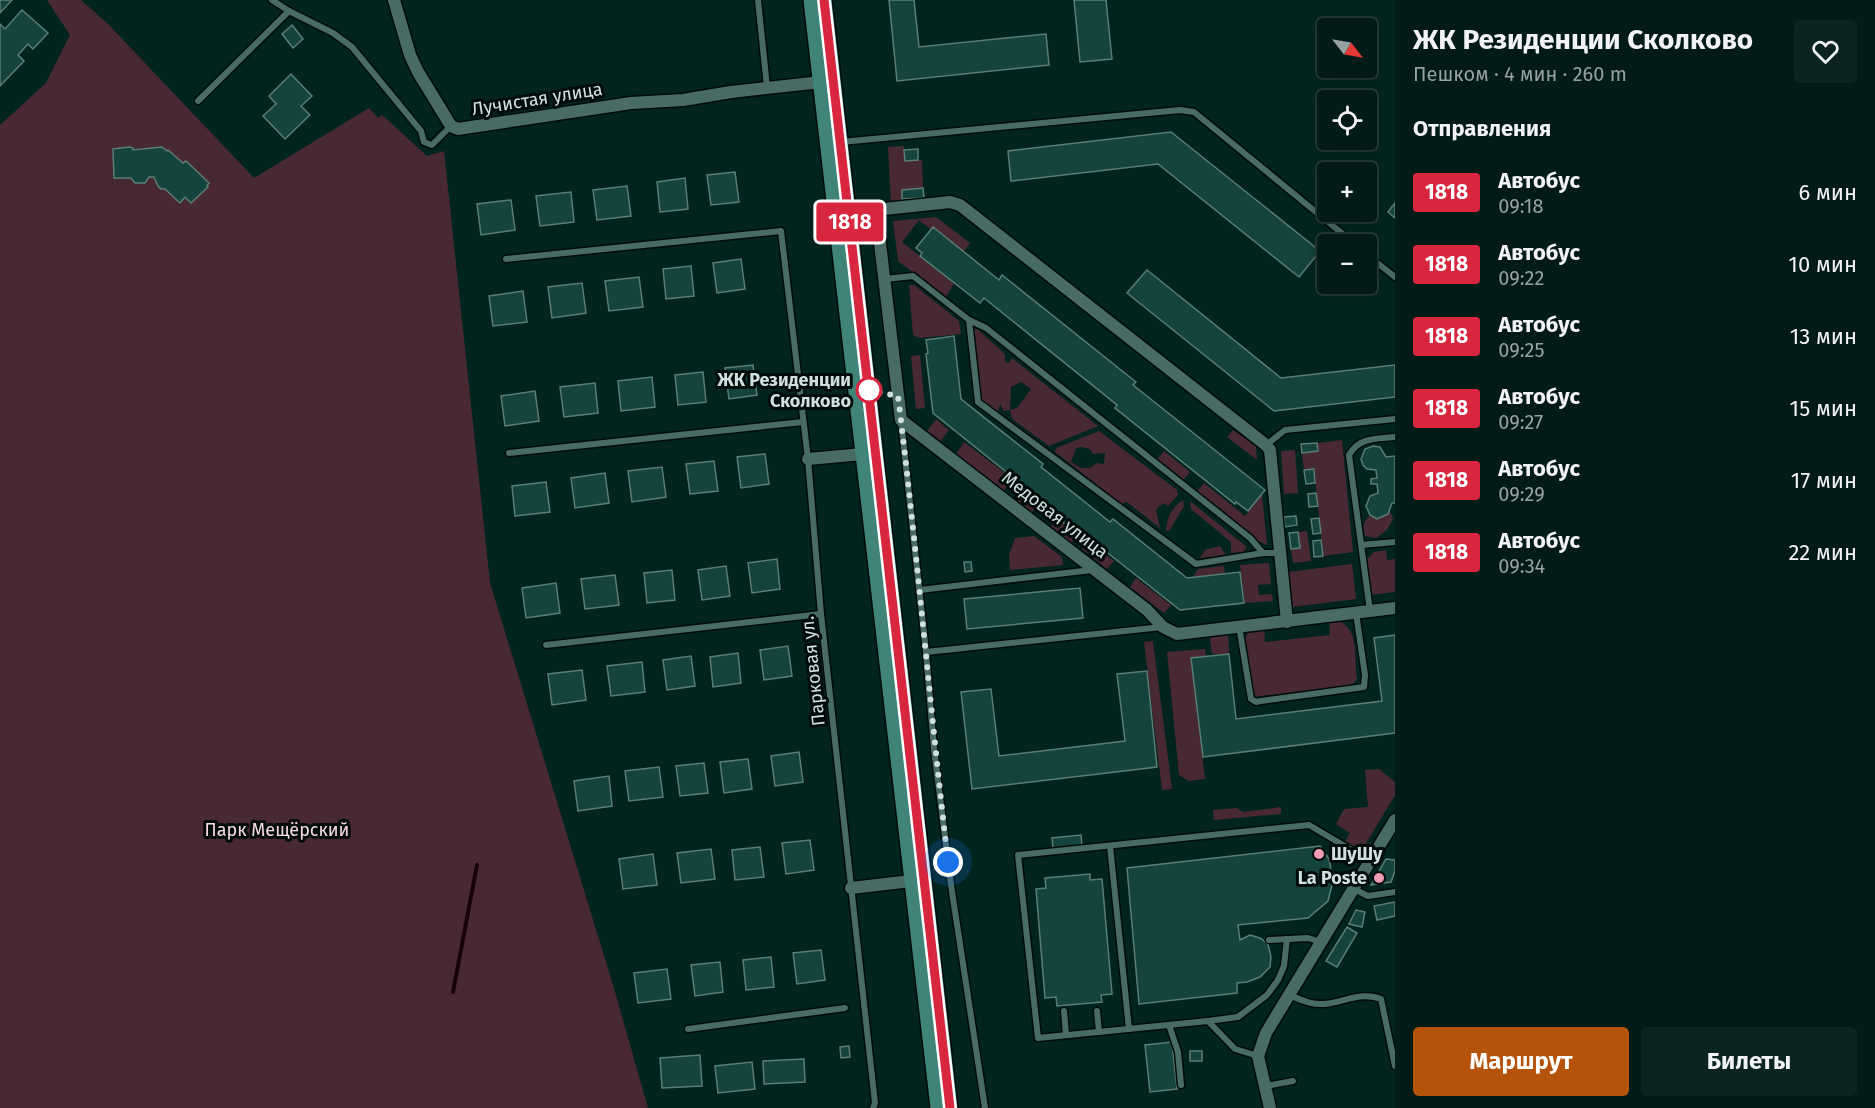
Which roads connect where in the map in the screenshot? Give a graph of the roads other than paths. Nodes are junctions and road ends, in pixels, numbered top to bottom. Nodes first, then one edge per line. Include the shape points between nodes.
1 (272, 0) edge
2 (394, 0) edge
3 (758, 0) edge
4 (812, 0) edge
5 (824, 0) edge
6 (289, 11) junction
7 (820, 82) junction
8 (767, 87) junction
9 (198, 100) dead end
10 (451, 126) junction
11 (841, 142) junction
12 (1343, 234) edge
13 (506, 259) dead end
14 (1377, 263) edge
15 (1395, 277) edge
16 (884, 279) junction
17 (969, 320) junction
18 (1395, 419) edge
19 (901, 420) junction
20 (804, 422) junction
21 (1395, 437) edge
22 (1266, 444) junction
23 (509, 453) dead end
24 (863, 454) junction
25 (808, 459) junction
26 (1395, 542) edge
27 (1361, 545) junction
28 (1281, 553) junction
29 (1263, 554) junction
30 (1095, 569) junction
31 (920, 590) junction
32 (1395, 608) edge
33 (1370, 611) junction
34 (1356, 613) junction
35 (822, 614) junction
36 (1287, 622) junction
37 (1239, 626) junction
38 (1167, 630) junction
39 (546, 645) dead end
40 (926, 652) junction
41 (1395, 820) edge
42 (1110, 846) junction
43 (1370, 861) junction
44 (911, 881) junction
45 (851, 888) junction
46 (1353, 889) junction
47 (1395, 892) edge
48 (1287, 939) junction
49 (1269, 940) dead end
50 (1321, 942) junction
51 (1289, 995) junction
52 (845, 1008) dead end
53 (1064, 1011) dead end
54 (1097, 1011) dead end
55 (1208, 1021) junction
56 (1169, 1025) junction
57 (688, 1029) dead end
58 (1129, 1029) junction
59 (1099, 1032) junction
60 (1066, 1035) junction
61 (1258, 1056) junction
62 (1395, 1066) edge
63 (1293, 1081) dead end
64 (1181, 1085) dead end
65 (1266, 1086) junction
66 (873, 1108) edge
67 (938, 1108) edge
68 (950, 1108) edge
69 (985, 1108) edge
70 (1270, 1108) edge

1 - 6 lane
2 - 10 street, Лучистая улица via 417,72
3 - 8 lane
4 - 7 street
5 - 11 street
6 - 9 lane
6 - 10 lane via 352,47 421,131 424,142 432,145
7 - 8 street, Лучистая улица
7 - 24 street
8 - 10 street, Лучистая улица via 464,129
11 - 12 lane via 1180,110 1194,112
11 - 68 street
13 - 20 lane, Парковая ул. via 781,231
14 - 15 lane
16 - 17 lane via 913,276
16 - 19 street
16 - 22 street via 877,218 880,212 950,202 960,205
17 - 29 lane via 986,328 1250,538
17 - 29 lane via 978,402 1196,564
18 - 22 lane via 1285,430
19 - 30 street, Медовая улица
19 - 31 lane
20 - 23 lane
20 - 25 lane, Парковая ул.
21 - 27 lane via 1362,441 1349,455
22 - 28 street via 1270,450
24 - 25 street
24 - 44 street
25 - 35 lane, Парковая ул.
26 - 27 lane
27 - 33 lane
28 - 29 lane
28 - 36 street
30 - 31 lane
30 - 38 street, Медовая улица
31 - 40 lane
32 - 33 street
33 - 34 street
34 - 36 street
34 - 37 lane via 1364,687 1256,702 1251,699
35 - 39 lane
35 - 45 lane, Парковая ул.
36 - 37 street
37 - 38 street via 1177,634
38 - 40 lane
40 - 69 lane via 949,873
41 - 43 street
42 - 43 lane via 1309,825
42 - 58 lane
42 - 60 lane via 1018,855 1038,1038
43 - 46 street
44 - 45 street
44 - 67 street
45 - 66 lane, Парковая ул.
46 - 47 lane via 1368,896
46 - 50 street
48 - 49 lane
48 - 50 lane
48 - 55 lane via 1284,966 1267,995 1238,1017
50 - 51 street
51 - 61 street via 1266,1033
51 - 62 lane via 1317,1004 1371,994 1381,999
52 - 57 lane
53 - 60 lane
54 - 59 lane
55 - 56 lane
55 - 61 lane via 1235,1049
56 - 58 lane
56 - 64 lane via 1178,1052
58 - 59 lane
59 - 60 lane
61 - 65 street
63 - 65 lane
65 - 70 street

